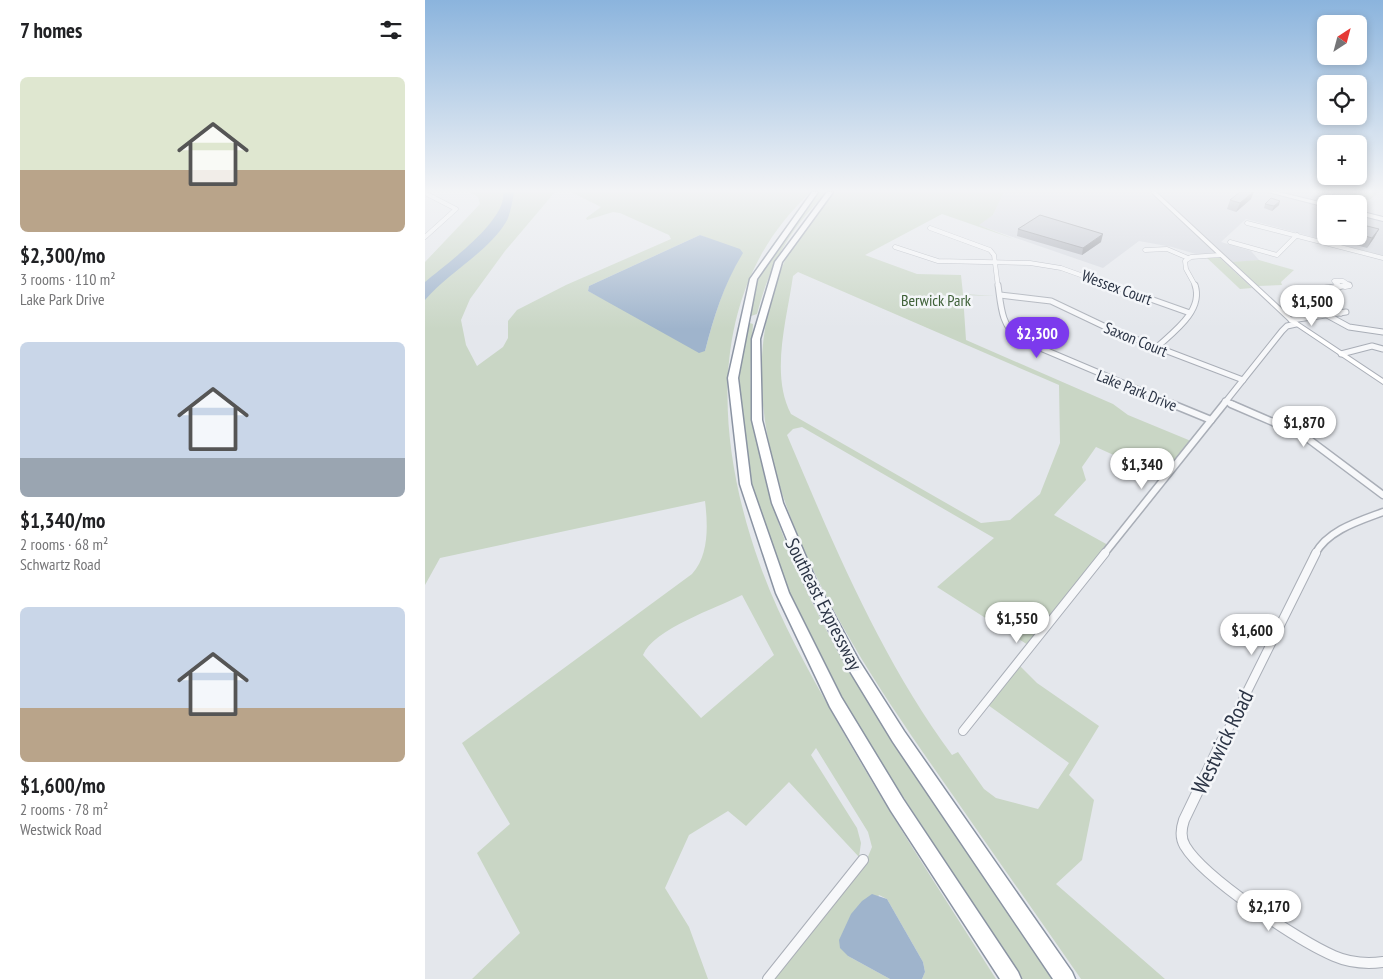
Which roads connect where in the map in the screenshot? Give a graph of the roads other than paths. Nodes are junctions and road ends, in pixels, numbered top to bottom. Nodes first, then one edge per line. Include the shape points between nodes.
1 (777, 238) edge
2 (791, 238) edge
3 (956, 238) edge
4 (1202, 238) edge
5 (1293, 238) edge
6 (1310, 238) edge
7 (1230, 242) dead end
8 (895, 247) dead end
9 (1145, 250) dead end
10 (1220, 255) junction
11 (1188, 258) junction
12 (1383, 258) edge
13 (995, 262) junction
14 (1339, 287) dead end
15 (1000, 295) junction
16 (1190, 313) junction
17 (1327, 315) junction
18 (1293, 322) junction
19 (1383, 332) edge
20 (1156, 348) junction
21 (1383, 349) edge
22 (1341, 354) junction
23 (1243, 380) junction
24 (1383, 382) edge
25 (1225, 401) junction
26 (1211, 420) junction
27 (1383, 495) edge
28 (1383, 512) edge
29 (963, 731) dead end
30 (863, 860) dead end
31 (1383, 962) edge
32 (768, 979) edge
33 (1011, 979) edge
34 (1065, 979) edge

1 - 33 highway, Southeast Expressway via 753,277 741,319 736,340 732,402 741,468 767,559 826,685
2 - 34 highway, Southeast Expressway via 777,264 759,319 755,356 755,392 762,447 788,532 841,644 912,757
3 - 13 street via 990,250
4 - 10 main road
5 - 7 street via 1277,255
6 - 12 street
8 - 13 street, Wessex Court via 938,261
9 - 11 street via 1163,248
10 - 11 street
10 - 18 main road
11 - 16 street via 1184,265 1197,288 1197,300
13 - 15 street, Lake Park Drive
13 - 16 street, Wessex Court via 1061,268
14 - 17 street via 1314,290 1343,312
15 - 20 street, Saxon Court via 1051,301
15 - 26 street, Lake Park Drive via 1007,328 1022,342
16 - 20 street
17 - 18 street
17 - 19 street via 1349,326
18 - 22 main road
18 - 23 street via 1284,328
20 - 23 street, Saxon Court
21 - 22 street via 1377,346
22 - 24 main road
23 - 25 street
25 - 26 street
25 - 27 street via 1303,434
26 - 29 street
28 - 31 street, Westwick Road via 1339,530 1317,551 1187,812 1181,833 1184,844 1201,866 1301,939 1351,962
30 - 32 street

